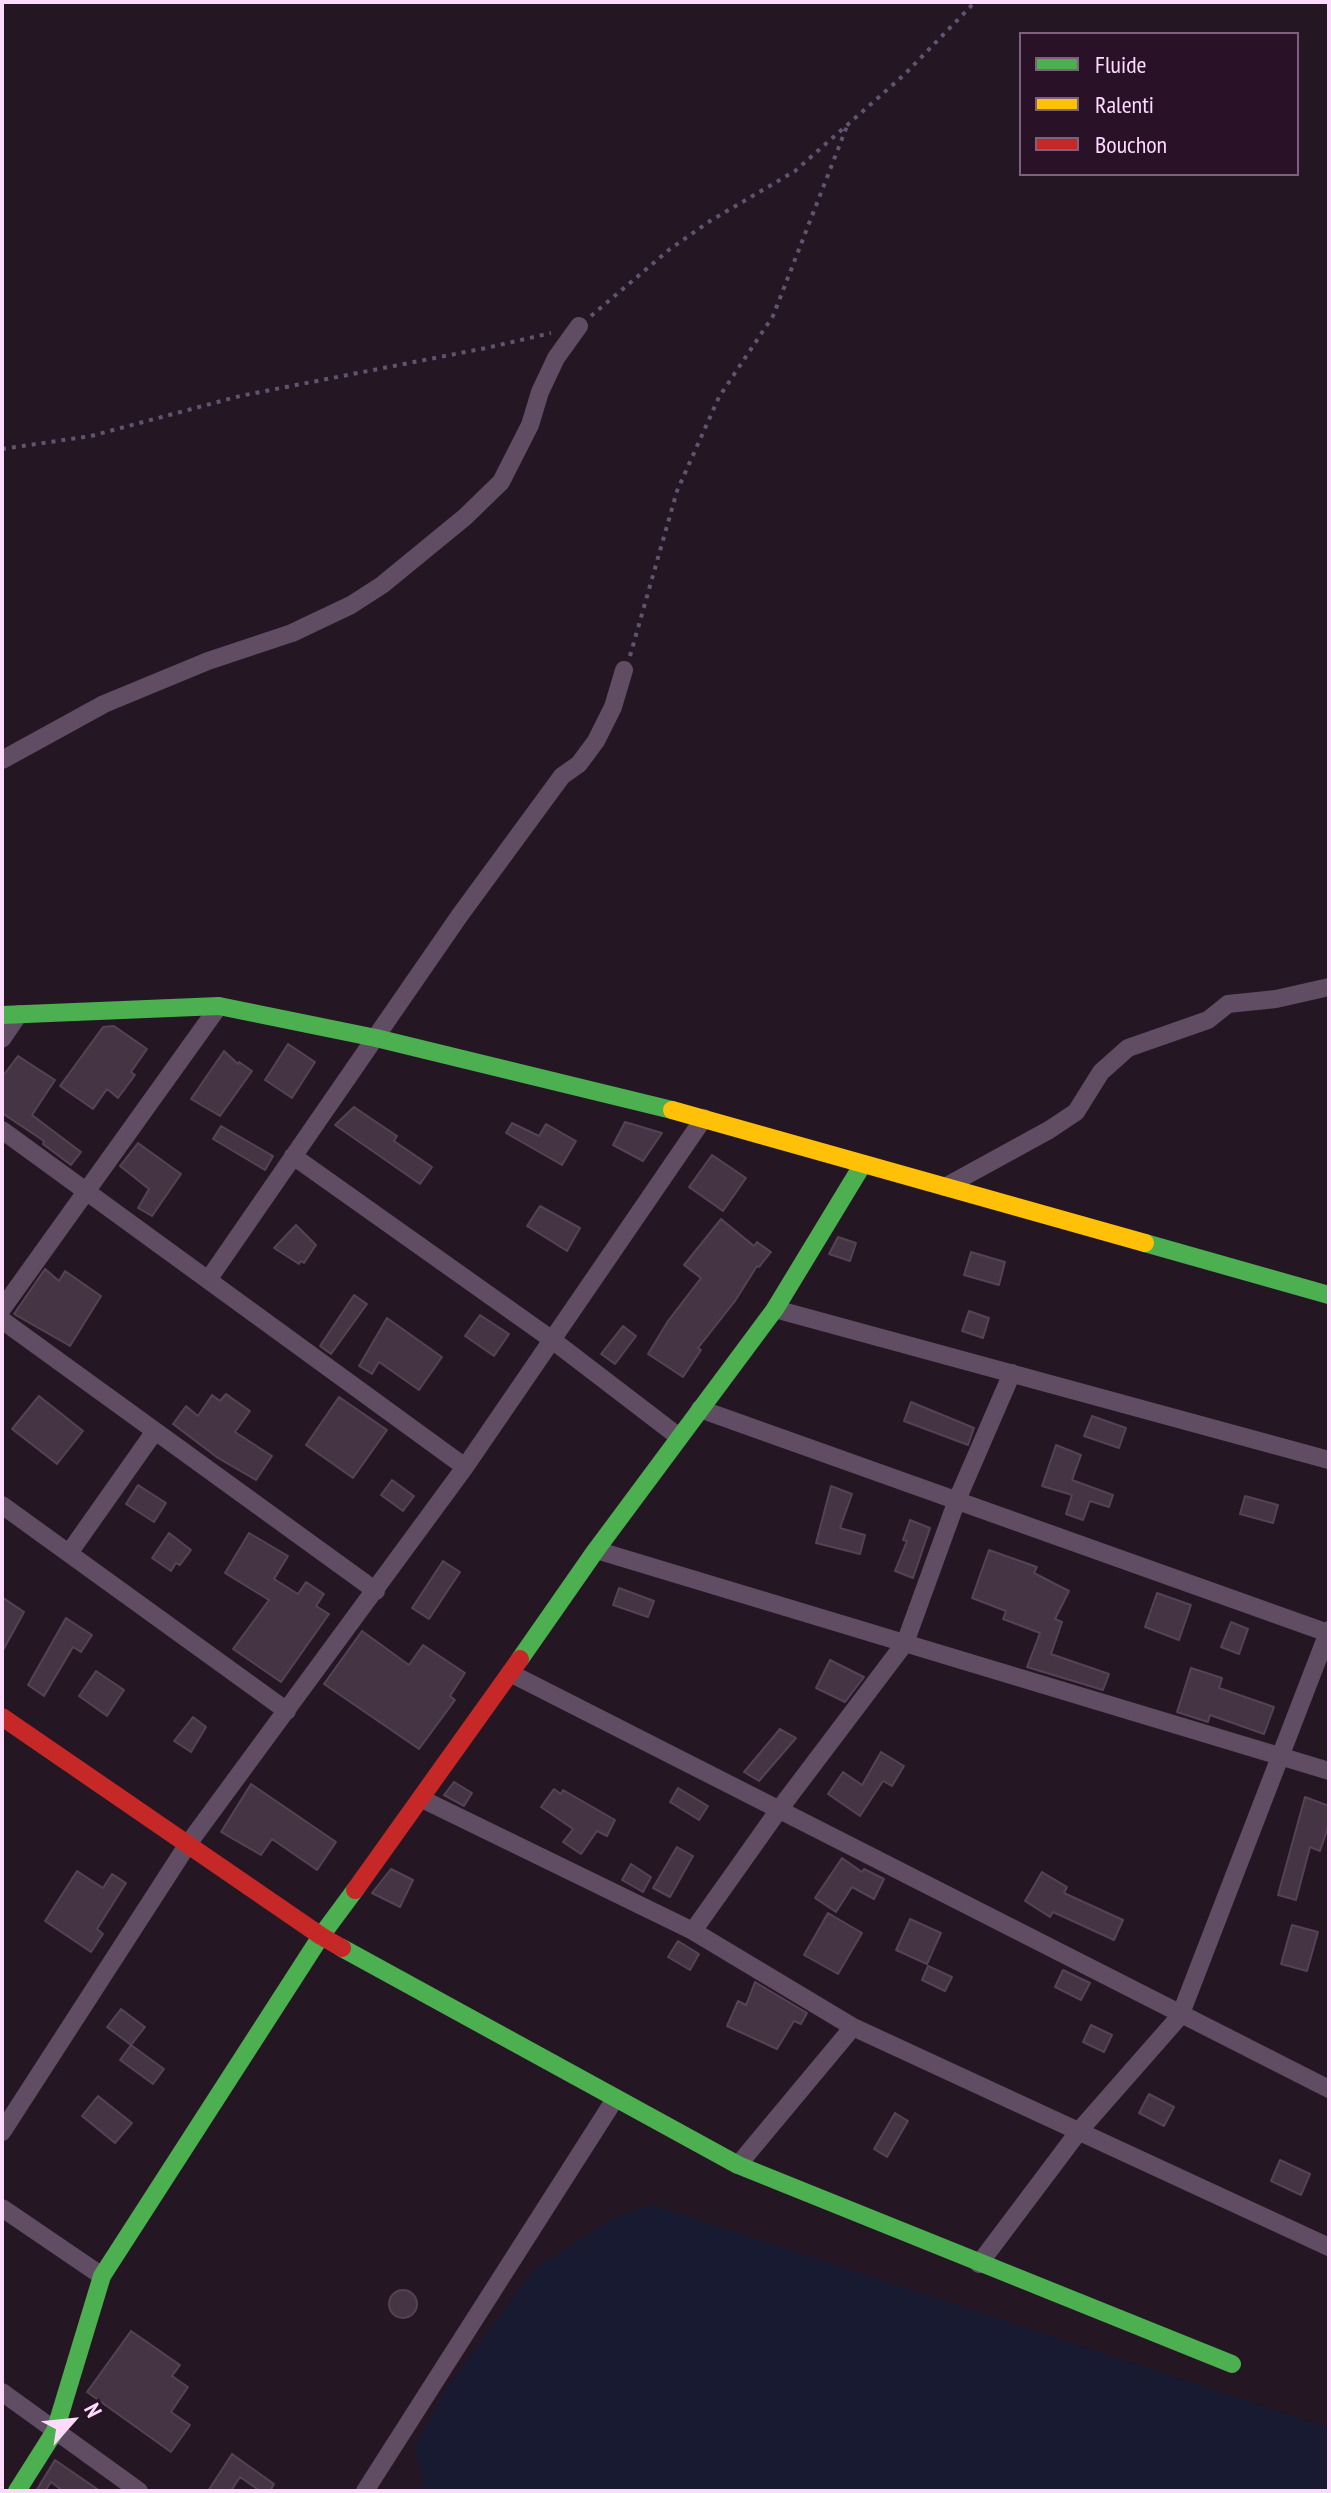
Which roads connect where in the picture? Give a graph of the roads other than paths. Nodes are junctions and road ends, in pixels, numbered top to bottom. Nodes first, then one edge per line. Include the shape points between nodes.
1 (579, 326) road end
2 (624, 670) road end
3 (2, 760) edge
4 (1329, 987) edge
5 (219, 1006) junction
6 (10, 1014) edge
7 (376, 1038) junction
8 (2, 1039) edge
9 (704, 1118) junction
10 (2, 1130) edge
11 (293, 1156) junction
12 (863, 1164) junction
13 (945, 1187) junction
14 (85, 1191) junction
15 (208, 1280) junction
16 (1329, 1295) edge
17 (2, 1309) edge
18 (775, 1309) junction
19 (2, 1320) edge
20 (551, 1339) junction
21 (1012, 1373) junction
22 (700, 1409) junction
23 (155, 1431) junction
24 (679, 1437) junction
25 (1329, 1460) edge
26 (465, 1467) junction
27 (957, 1500) junction
28 (2, 1505) edge
29 (596, 1550) junction
30 (69, 1553) junction
31 (376, 1591) junction
32 (1328, 1632) edge
33 (905, 1643) junction
34 (510, 1673) junction
35 (287, 1711) junction
36 (2, 1717) edge
37 (1280, 1757) junction
38 (1329, 1771) edge
39 (422, 1799) junction
40 (778, 1811) junction
41 (188, 1844) junction
42 (693, 1931) junction
43 (321, 1936) junction
44 (1180, 2016) junction
45 (853, 2027) junction
46 (1329, 2089) edge
47 (615, 2099) junction
48 (1079, 2131) junction
49 (2, 2132) edge
50 (738, 2165) junction
51 (2, 2208) edge
52 (1329, 2247) edge
53 (979, 2264) junction
54 (102, 2276) junction
55 (1232, 2364) dead end
56 (2, 2392) edge
57 (55, 2431) junction
58 (17, 2491) edge
59 (139, 2491) edge
60 (365, 2491) edge

1 - 3 street via 556,358 501,482 382,585 292,633 104,704
2 - 7 street via 596,741 525,825
4 - 13 street via 1228,1004 1208,1020 1128,1048 1101,1072 1076,1112
5 - 6 street
5 - 7 street
5 - 14 street
6 - 8 street
7 - 9 street
7 - 11 street
9 - 12 street
9 - 20 street
10 - 14 street
11 - 15 street
11 - 20 street
12 - 13 street
12 - 18 street
13 - 16 street
14 - 15 street
14 - 17 street
15 - 26 street
18 - 21 street
18 - 22 street
19 - 23 street
20 - 24 street
20 - 26 street
21 - 25 street
21 - 27 street
22 - 24 street
22 - 27 street
23 - 30 street
23 - 31 street
24 - 29 street
26 - 31 street
27 - 32 street
27 - 33 street
28 - 30 street
29 - 33 street
29 - 34 street
30 - 35 street
31 - 35 street
32 - 37 street
33 - 37 street
33 - 40 street
34 - 39 street
34 - 40 street
35 - 41 street
36 - 41 street
37 - 38 street
37 - 44 street
39 - 42 street
39 - 43 street
40 - 42 street
40 - 44 street
41 - 43 street
41 - 49 street
42 - 45 street
43 - 47 street
43 - 54 street
44 - 46 street
44 - 48 street
45 - 48 street
45 - 50 street
47 - 50 street
47 - 60 street
48 - 52 street
48 - 53 street
50 - 53 street
51 - 54 street
53 - 55 street
54 - 57 street
56 - 57 street
57 - 58 street
57 - 59 street

